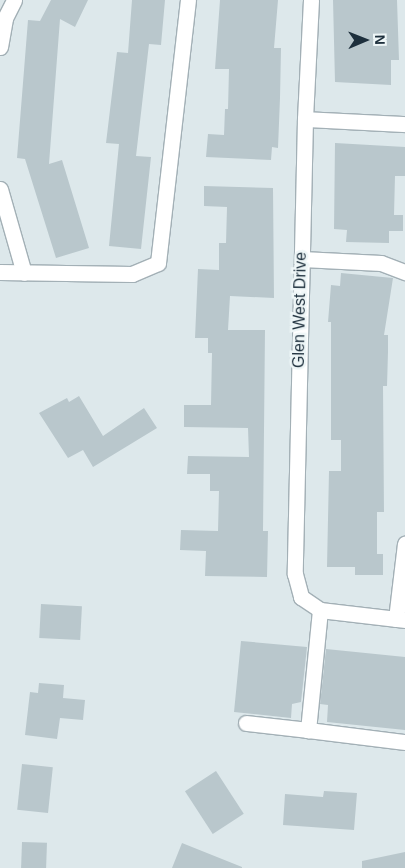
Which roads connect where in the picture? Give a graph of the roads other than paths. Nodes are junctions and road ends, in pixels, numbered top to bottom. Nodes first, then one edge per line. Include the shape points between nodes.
1 (14, 0) edge
2 (188, 0) edge
3 (311, 0) edge
4 (0, 47) edge
5 (305, 119) junction
6 (405, 124) edge
7 (0, 189) edge
8 (302, 259) junction
9 (0, 272) edge
10 (405, 272) edge
11 (24, 273) junction
12 (405, 544) edge
13 (320, 610) junction
14 (400, 619) edge
15 (246, 723) dead end
16 (308, 730) junction
17 (405, 742) edge

1 - 4 street via 5,18
2 - 11 street via 158,263 132,274
3 - 5 street, Glen West Drive
5 - 6 street
5 - 8 street, Glen West Drive
7 - 11 street
8 - 10 street via 382,263
8 - 13 street, Glen West Drive via 295,574 301,598
9 - 11 street
12 - 14 street
13 - 14 street
13 - 16 street
15 - 16 street
16 - 17 street

